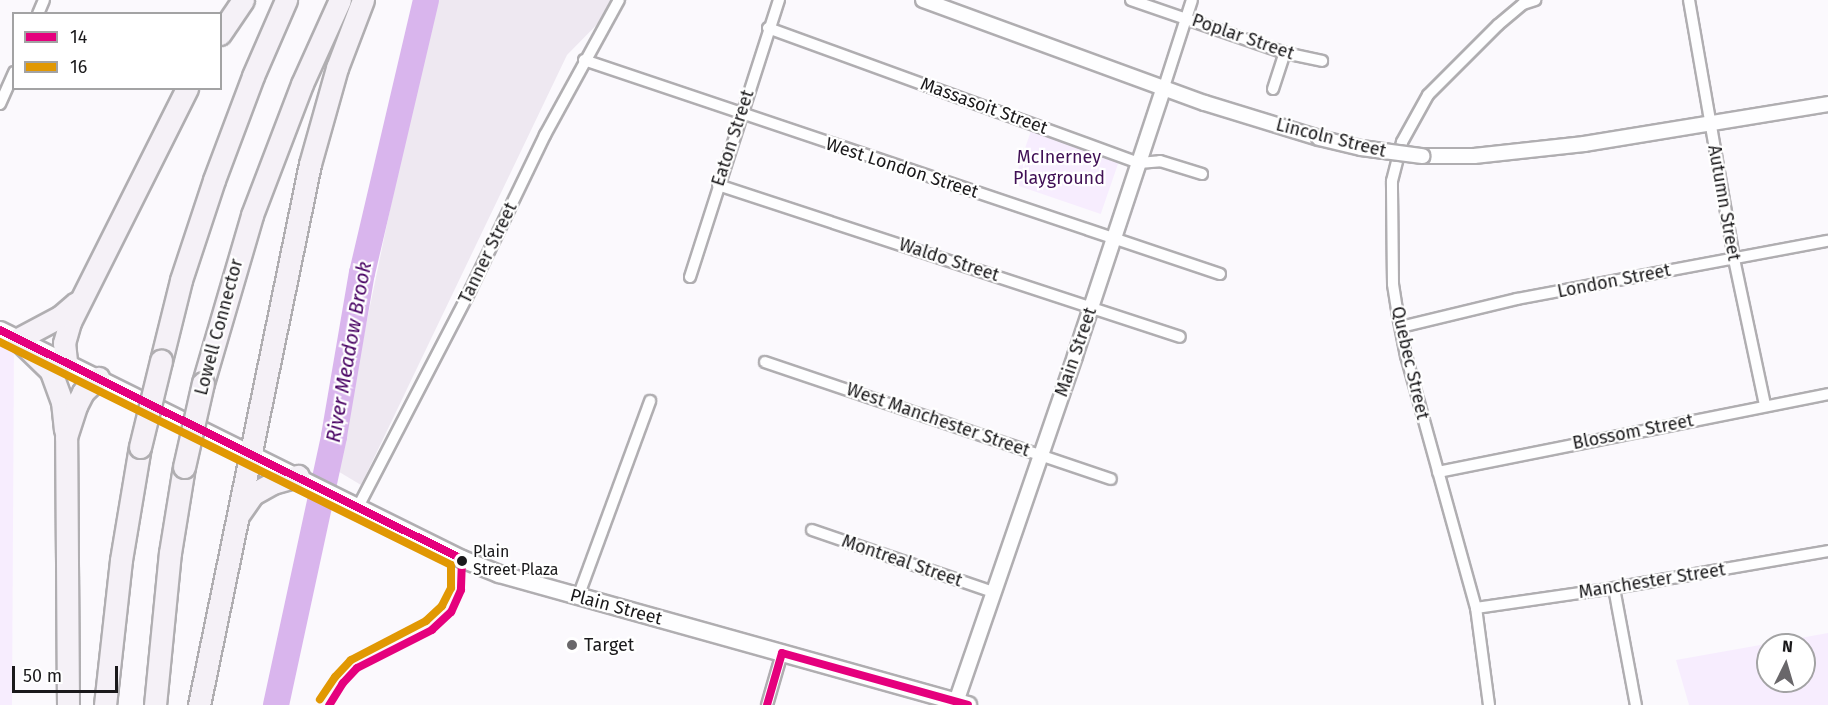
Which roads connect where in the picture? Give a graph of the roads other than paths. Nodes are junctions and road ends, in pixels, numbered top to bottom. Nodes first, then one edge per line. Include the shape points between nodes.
1 (243, 0) edge
2 (286, 0) edge
3 (340, 0) edge
4 (363, 0) edge
5 (619, 0) edge
6 (779, 0) edge
7 (923, 0) edge
8 (1131, 0) edge
9 (1192, 0) edge
10 (1535, 0) edge
11 (1689, 0) edge
12 (1186, 18) junction
13 (768, 27) junction
14 (222, 31) edge
15 (1285, 53) junction
16 (584, 60) junction
17 (1322, 62) dead end
18 (12, 77) edge
19 (1164, 87) junction
20 (1273, 88) dead end
21 (186, 90) edge
22 (0, 104) edge
23 (1828, 104) edge
24 (741, 114) junction
25 (1709, 123) junction
26 (1139, 163) junction
27 (1202, 174) dead end
28 (718, 185) junction
29 (1114, 239) junction
30 (1828, 241) edge
31 (1734, 258) junction
32 (1220, 274) dead end
33 (690, 277) dead end
34 (84, 293) junction
35 (1092, 306) junction
36 (1401, 327) junction
37 (9, 334) edge
38 (1180, 337) dead end
39 (66, 362) junction
40 (765, 362) dead end
41 (98, 378) junction
42 (1828, 394) edge
43 (650, 401) dead end
44 (1765, 405) junction
45 (66, 436) junction
46 (250, 452) junction
47 (1040, 455) junction
48 (1438, 472) junction
49 (298, 477) junction
50 (1111, 479) dead end
51 (358, 507) junction
52 (238, 514) junction
53 (812, 530) dead end
54 (1828, 551) edge
55 (1614, 588) junction
56 (993, 592) junction
57 (578, 597) junction
58 (1476, 608) junction
59 (782, 653) junction
60 (962, 704) edge
61 (68, 705) edge
62 (105, 705) edge
63 (155, 705) edge
64 (199, 705) edge
65 (767, 705) edge
66 (1489, 705) edge
67 (1636, 705) edge

1 - 14 highway
2 - 62 highway, bridge via 253,76 181,280 140,447 121,560
3 - 63 highway, Lowell Connector, bridge via 302,84 252,215 203,383 170,554
4 - 46 highway via 337,68 312,155
5 - 16 street, Tanner Street
6 - 13 street, Eaton Street
7 - 19 street, Lincoln Street
8 - 12 street, Poplar Street
9 - 12 street, Main Street
10 - 36 street, Quebec Street via 1523,4 1480,43 1428,95 1410,124 1397,156 1391,199 1393,284
11 - 25 street, Autumn Street
12 - 15 street, Poplar Street
12 - 19 street, Main Street
13 - 24 street, Eaton Street
13 - 26 street, Massasoit Street
15 - 17 street, Poplar Street
15 - 20 street
16 - 24 street, West London Street
16 - 51 street, Tanner Street
18 - 22 street
19 - 25 street, Lincoln Street, bridge via 1320,138 1422,156 1509,153
19 - 26 street, Main Street
21 - 34 highway
23 - 25 street, Lincoln Street
24 - 28 street, Eaton Street
24 - 29 street, West London Street
25 - 31 street, Autumn Street
26 - 27 street, Massasoit Street via 1160,162
26 - 29 street, Main Street
28 - 33 street, Eaton Street
28 - 35 street, Waldo Street
29 - 32 street, West London Street
29 - 35 street, Main Street
30 - 31 street, London Street
31 - 36 street, London Street via 1517,299
31 - 44 street, Autumn Street
34 - 37 highway via 61,316
34 - 39 highway via 65,336
35 - 38 street, Waldo Street
35 - 47 street, Main Street
36 - 48 street, Quebec Street
37 - 39 main road, Plain Street
37 - 45 highway via 51,371 62,402
39 - 41 main road, Plain Street
40 - 47 street, West Manchester Street
41 - 45 highway via 83,392
41 - 46 main road, Plain Street
42 - 44 street, Blossom Street
43 - 57 street
44 - 48 street, Blossom Street
45 - 61 highway
46 - 49 main road, Plain Street
46 - 52 highway
47 - 50 street, West Manchester Street
47 - 56 street, Main Street
48 - 58 street, Quebec Street
49 - 51 main road, Plain Street
49 - 52 highway via 261,489
51 - 57 main road, Plain Street via 499,574
52 - 64 highway
53 - 56 street, Montreal Street
54 - 55 street, Manchester Street
55 - 58 street, Manchester Street
55 - 67 street
56 - 60 street, Main Street
57 - 59 main road, Plain Street
58 - 66 street, Quebec Street
59 - 60 main road, Plain Street
59 - 65 street

